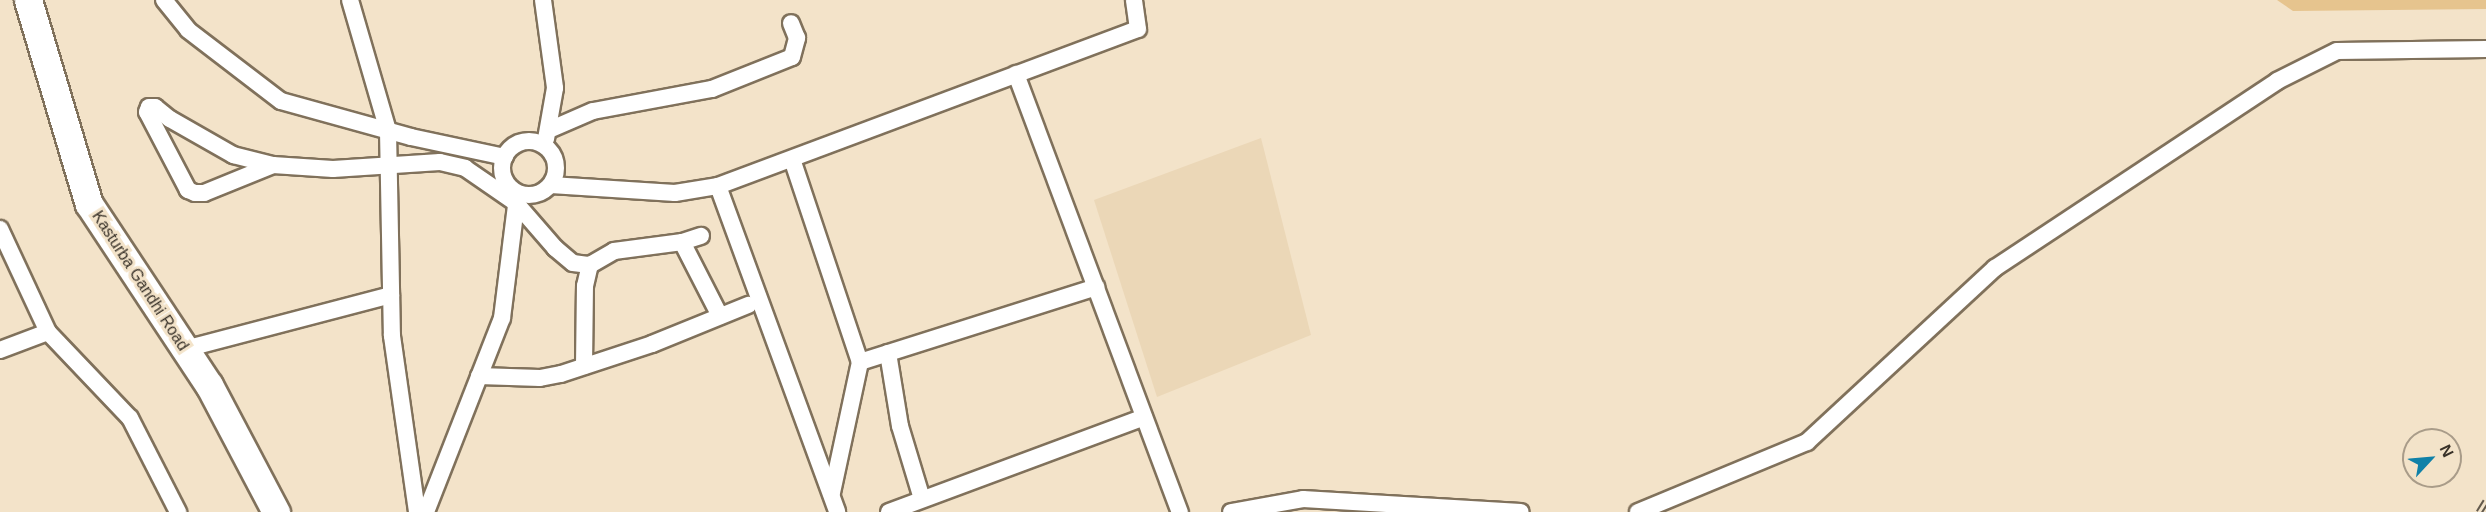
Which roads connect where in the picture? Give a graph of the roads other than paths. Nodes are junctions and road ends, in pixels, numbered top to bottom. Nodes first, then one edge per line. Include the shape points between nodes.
1 (12, 0) edge
2 (28, 0) edge
3 (164, 0) edge
4 (350, 0) edge
5 (543, 0) edge
6 (1134, 0) edge
7 (791, 23) dead end
8 (2486, 49) edge
9 (1016, 74) junction
10 (388, 131) junction
11 (547, 137) junction
12 (505, 157) junction
13 (792, 159) junction
14 (273, 165) junction
15 (389, 168) junction
16 (551, 185) junction
17 (718, 186) junction
18 (517, 198) junction
19 (0, 229) edge
20 (701, 236) dead end
21 (682, 242) junction
22 (590, 265) junction
23 (1096, 287) junction
24 (391, 295) junction
25 (748, 305) dead end
26 (720, 316) junction
27 (48, 332) junction
28 (185, 349) junction
29 (0, 350) edge
30 (888, 353) junction
31 (860, 362) junction
32 (584, 366) junction
33 (479, 376) junction
34 (1144, 417) junction
35 (832, 493) junction
36 (922, 500) junction
37 (178, 512) edge
38 (258, 512) edge
39 (276, 512) edge
40 (417, 512) edge
41 (426, 512) edge
42 (837, 512) edge
43 (889, 512) edge
44 (1180, 512) edge
45 (1232, 512) edge
46 (1521, 512) edge
47 (1638, 512) edge

1 - 38 main road, Kasturba Gandhi Road via 74,211 195,394
2 - 28 main road, Kasturba Gandhi Road via 89,204
3 - 10 street via 188,30 281,101
4 - 10 street
5 - 11 street via 555,88
6 - 9 street via 1138,29
7 - 11 street via 797,38 792,57 712,89 593,111
8 - 47 street via 2337,51 2277,81 1995,268 1807,442
9 - 13 street
9 - 23 street
10 - 12 street
10 - 15 street
11 - 12 street via 517,144
11 - 16 street via 557,168
12 - 18 street via 503,174
13 - 17 street
13 - 31 street
14 - 14 street via 233,156 149,107 147,112 188,190 204,193
14 - 15 street
15 - 18 street via 440,162 465,168
15 - 24 street
16 - 17 street via 675,193
16 - 18 street via 535,195
17 - 35 street
18 - 22 street via 555,248 573,263
18 - 33 street via 502,318
19 - 27 street
20 - 21 street
21 - 22 street via 614,251
21 - 26 street
22 - 32 street via 585,286
23 - 30 street
23 - 34 street
24 - 28 street
24 - 40 street via 392,336
25 - 26 street
26 - 32 street
27 - 29 street
27 - 37 street via 130,418
28 - 39 main road, Kasturba Gandhi Road via 209,385
30 - 31 street
30 - 36 street via 900,426
31 - 35 street
32 - 33 street via 540,378
33 - 41 street
34 - 36 street
34 - 44 street
35 - 42 street
36 - 43 street
45 - 46 street via 1303,499

